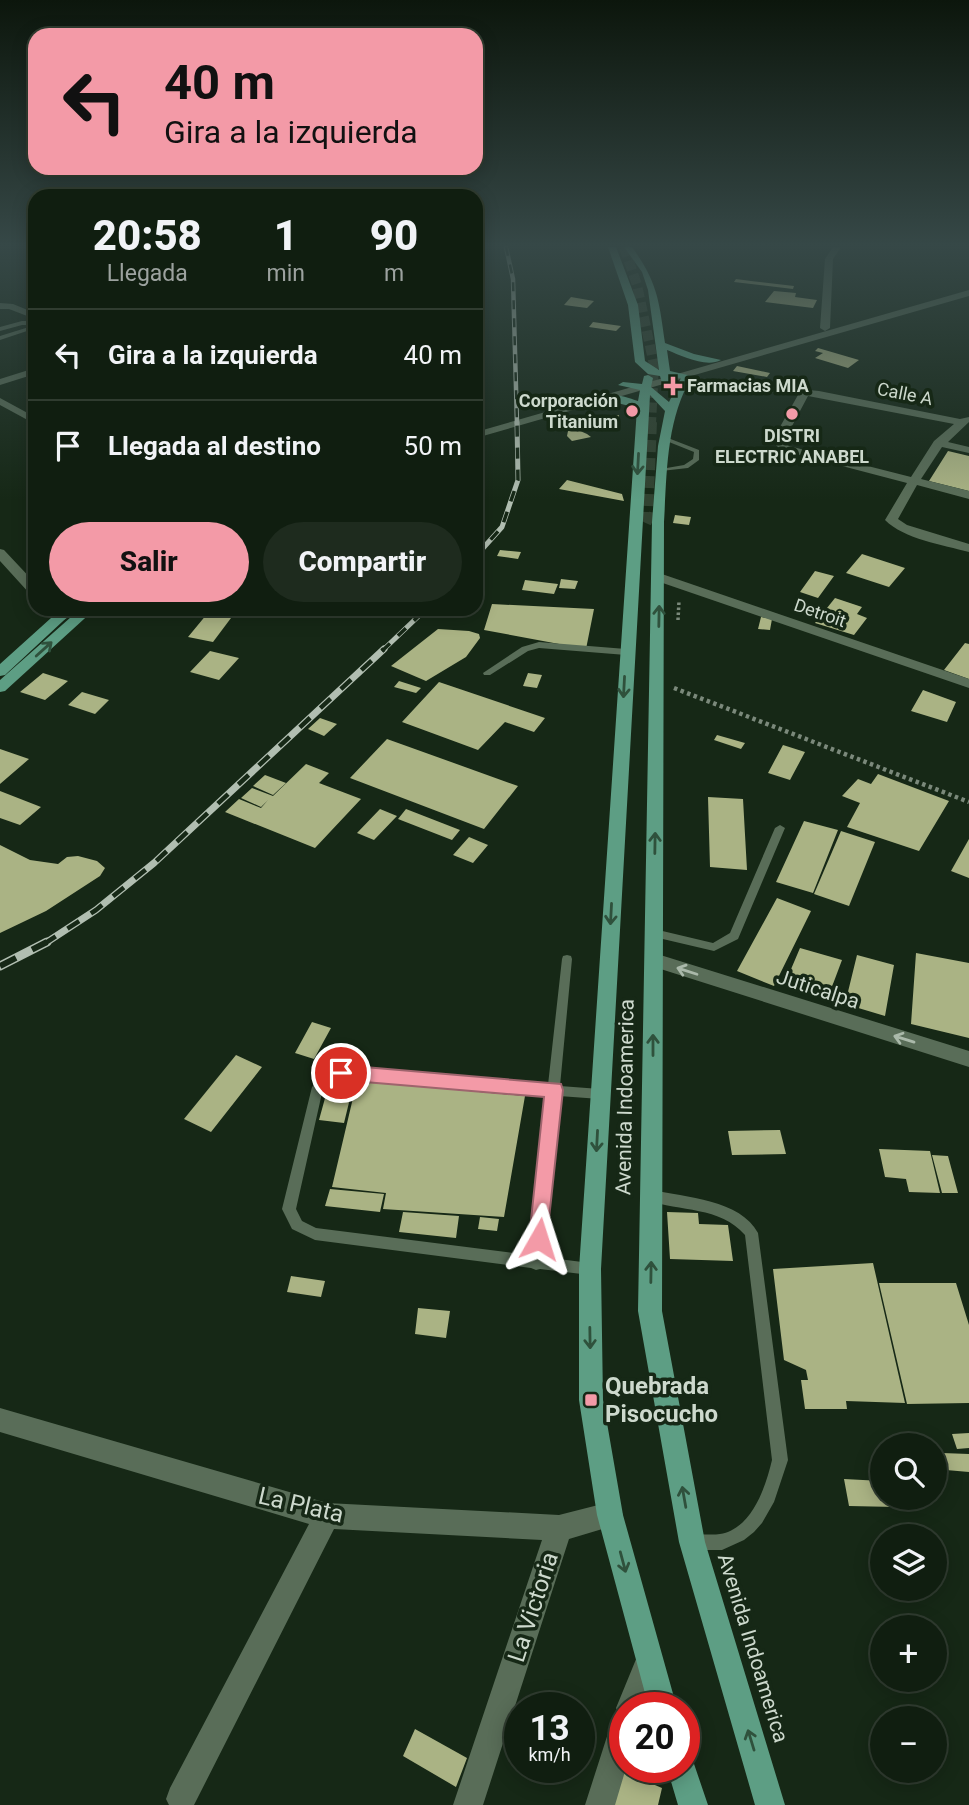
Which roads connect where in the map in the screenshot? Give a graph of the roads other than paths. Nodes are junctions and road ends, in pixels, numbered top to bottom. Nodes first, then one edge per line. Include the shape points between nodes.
1 (21, 331) edge
2 (636, 331) edge
3 (660, 331) edge
4 (814, 331) edge
5 (839, 331) edge
6 (0, 338) edge
7 (662, 345) junction
8 (716, 359) junction
9 (640, 362) junction
10 (28, 373) edge
11 (687, 376) junction
12 (665, 378) junction
13 (0, 382) edge
14 (647, 383) junction
15 (623, 385) junction
16 (677, 389) junction
17 (803, 395) junction
18 (603, 398) junction
19 (0, 401) edge
20 (642, 406) junction
21 (671, 412) junction
22 (28, 417) edge
23 (964, 420) edge
24 (483, 425) edge
25 (483, 433) edge
26 (666, 439) junction
27 (938, 443) junction
28 (969, 450) edge
29 (663, 470) junction
30 (913, 481) junction
31 (969, 495) edge
32 (969, 548) edge
33 (0, 553) edge
34 (659, 577) junction
35 (28, 583) edge
36 (56, 616) edge
37 (80, 616) edge
38 (626, 652) junction
39 (0, 672) edge
40 (487, 673) dead end
41 (969, 684) edge
42 (0, 688) edge
43 (779, 828) dead end
44 (654, 933) junction
45 (568, 959) dead end
46 (654, 960) junction
47 (969, 1059) edge
48 (554, 1090) junction
49 (600, 1094) junction
50 (652, 1196) junction
51 (536, 1264) junction
52 (590, 1269) junction
53 (0, 1420) edge
54 (610, 1515) junction
55 (327, 1516) junction
56 (559, 1528) junction
57 (692, 1542) junction
58 (649, 1662) junction
59 (637, 1692) edge
60 (658, 1692) edge
61 (609, 1776) edge
62 (686, 1783) edge
63 (181, 1800) dead end
64 (468, 1805) edge
65 (600, 1805) edge
66 (693, 1805) edge
67 (770, 1805) edge

1 - 6 lane
2 - 9 main road
3 - 7 main road
4 - 8 street
5 - 11 street
7 - 8 main road via 692,358
7 - 12 main road
8 - 12 street
9 - 12 main road
9 - 15 main road
10 - 13 street
11 - 12 street
11 - 16 main road
12 - 14 street
14 - 15 main road
14 - 18 street
14 - 20 main road, Avenida Indoamerica
14 - 21 main road
15 - 24 street
16 - 17 street, Calle A via 733,386
16 - 21 main road, Avenida Indoamerica
17 - 23 street, Calle A
17 - 30 street via 779,444
18 - 20 main road
18 - 25 street
19 - 22 street
20 -> 38 main road, Avenida Indoamerica
21 - 26 main road, Avenida Indoamerica
23 - 27 street
26 - 29 main road, Avenida Indoamerica
26 - 29 lane via 697,451 696,460 686,467
27 - 28 street
27 - 30 street
29 - 34 main road, Avenida Indoamerica
30 - 31 street
30 - 32 street via 891,520
33 - 35 street
34 - 41 street, Detroit
44 -> 34 main road, Avenida Indoamerica
36 - 39 main road
42 -> 37 main road
38 - 40 lane via 539,645
38 -> 49 main road, Avenida Indoamerica
43 - 44 lane via 734,936 714,947
44 - 46 main road, Avenida Indoamerica
45 - 48 lane
47 -> 46 street, Juticalpa
50 -> 46 main road, Avenida Indoamerica
48 - 49 lane
48 - 51 lane
48 - 51 lane via 341,1073 316,1091 289,1209 297,1225 315,1234
49 -> 52 main road, Avenida Indoamerica
57 -> 50 main road, Avenida Indoamerica via 650,1311
50 - 57 lane via 726,1213 745,1223 751,1233 780,1460 773,1492 754,1522 724,1542
51 - 52 lane
52 -> 54 main road, Avenida Indoamerica via 591,1400
53 - 55 street, La Plata
54 - 56 street, La Plata
54 -> 58 main road, Avenida Indoamerica
55 - 56 street, La Plata
55 - 63 street
56 - 64 street, La Victoria
67 -> 57 main road, Avenida Indoamerica
58 - 59 street
58 - 60 main road, Avenida Indoamerica
61 - 65 street
62 - 66 main road

